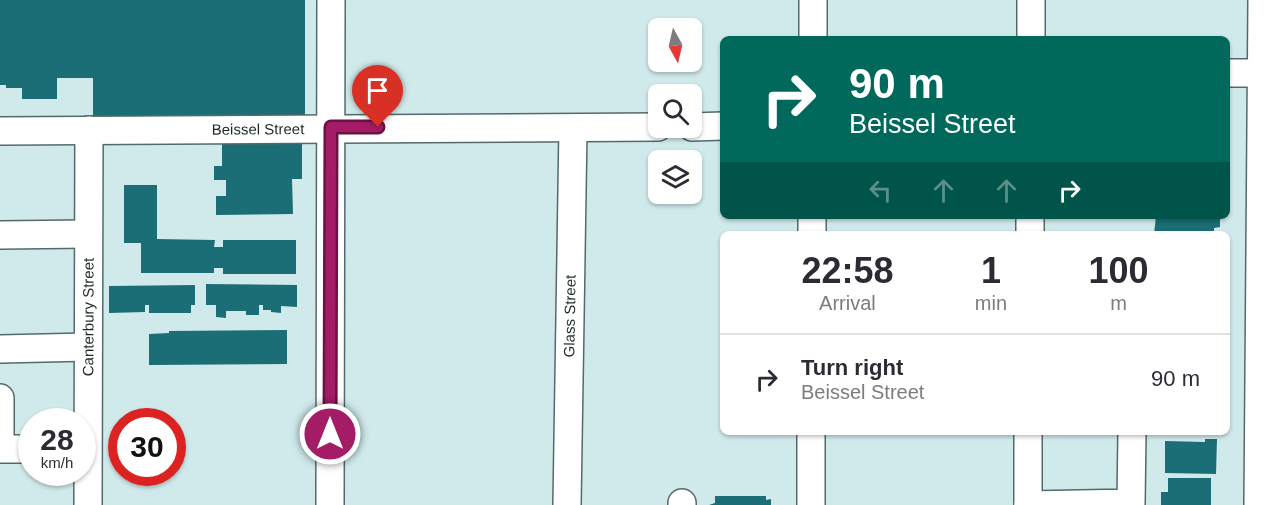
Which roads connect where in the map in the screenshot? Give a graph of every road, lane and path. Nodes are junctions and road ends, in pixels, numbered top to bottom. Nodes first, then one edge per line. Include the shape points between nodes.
1 (331, 0) edge
2 (813, 0) edge
3 (1031, 0) edge
4 (1262, 0) edge
5 (813, 36) edge
6 (1031, 36) edge
7 (1230, 74) edge
8 (1263, 83) edge
9 (720, 126) edge
10 (331, 127) junction
11 (648, 127) edge
12 (702, 127) edge
13 (573, 128) junction
14 (89, 130) junction
15 (0, 131) edge
16 (88, 234) junction
17 (0, 235) edge
18 (88, 347) junction
19 (0, 349) edge
20 (1263, 394) edge
21 (0, 398) edge
22 (86, 408) edge
23 (811, 435) edge
24 (1028, 435) edge
25 (1132, 435) edge
26 (18, 449) edge
27 (87, 486) edge
28 (88, 505) edge
29 (330, 505) edge
30 (567, 505) edge
31 (811, 505) edge
32 (1028, 505) edge
33 (1258, 505) edge

1 - 10 street
2 - 5 street
3 - 6 street
4 - 8 street
7 - 8 street
8 - 20 street
9 - 12 street
10 - 13 street, Beissel Street
10 - 14 street, Beissel Street
10 - 29 street
11 - 13 street, Beissel Street
13 - 30 street, Glass Street
14 - 15 street, Beissel Street
14 - 16 street, Canterbury Street
16 - 17 street
16 - 18 street, Canterbury Street
18 - 19 street
18 - 22 street, Canterbury Street
20 - 33 street
21 - 26 street via 0,449
23 - 31 street
24 - 32 street
25 - 32 street via 1131,503
27 - 28 street, Canterbury Street

